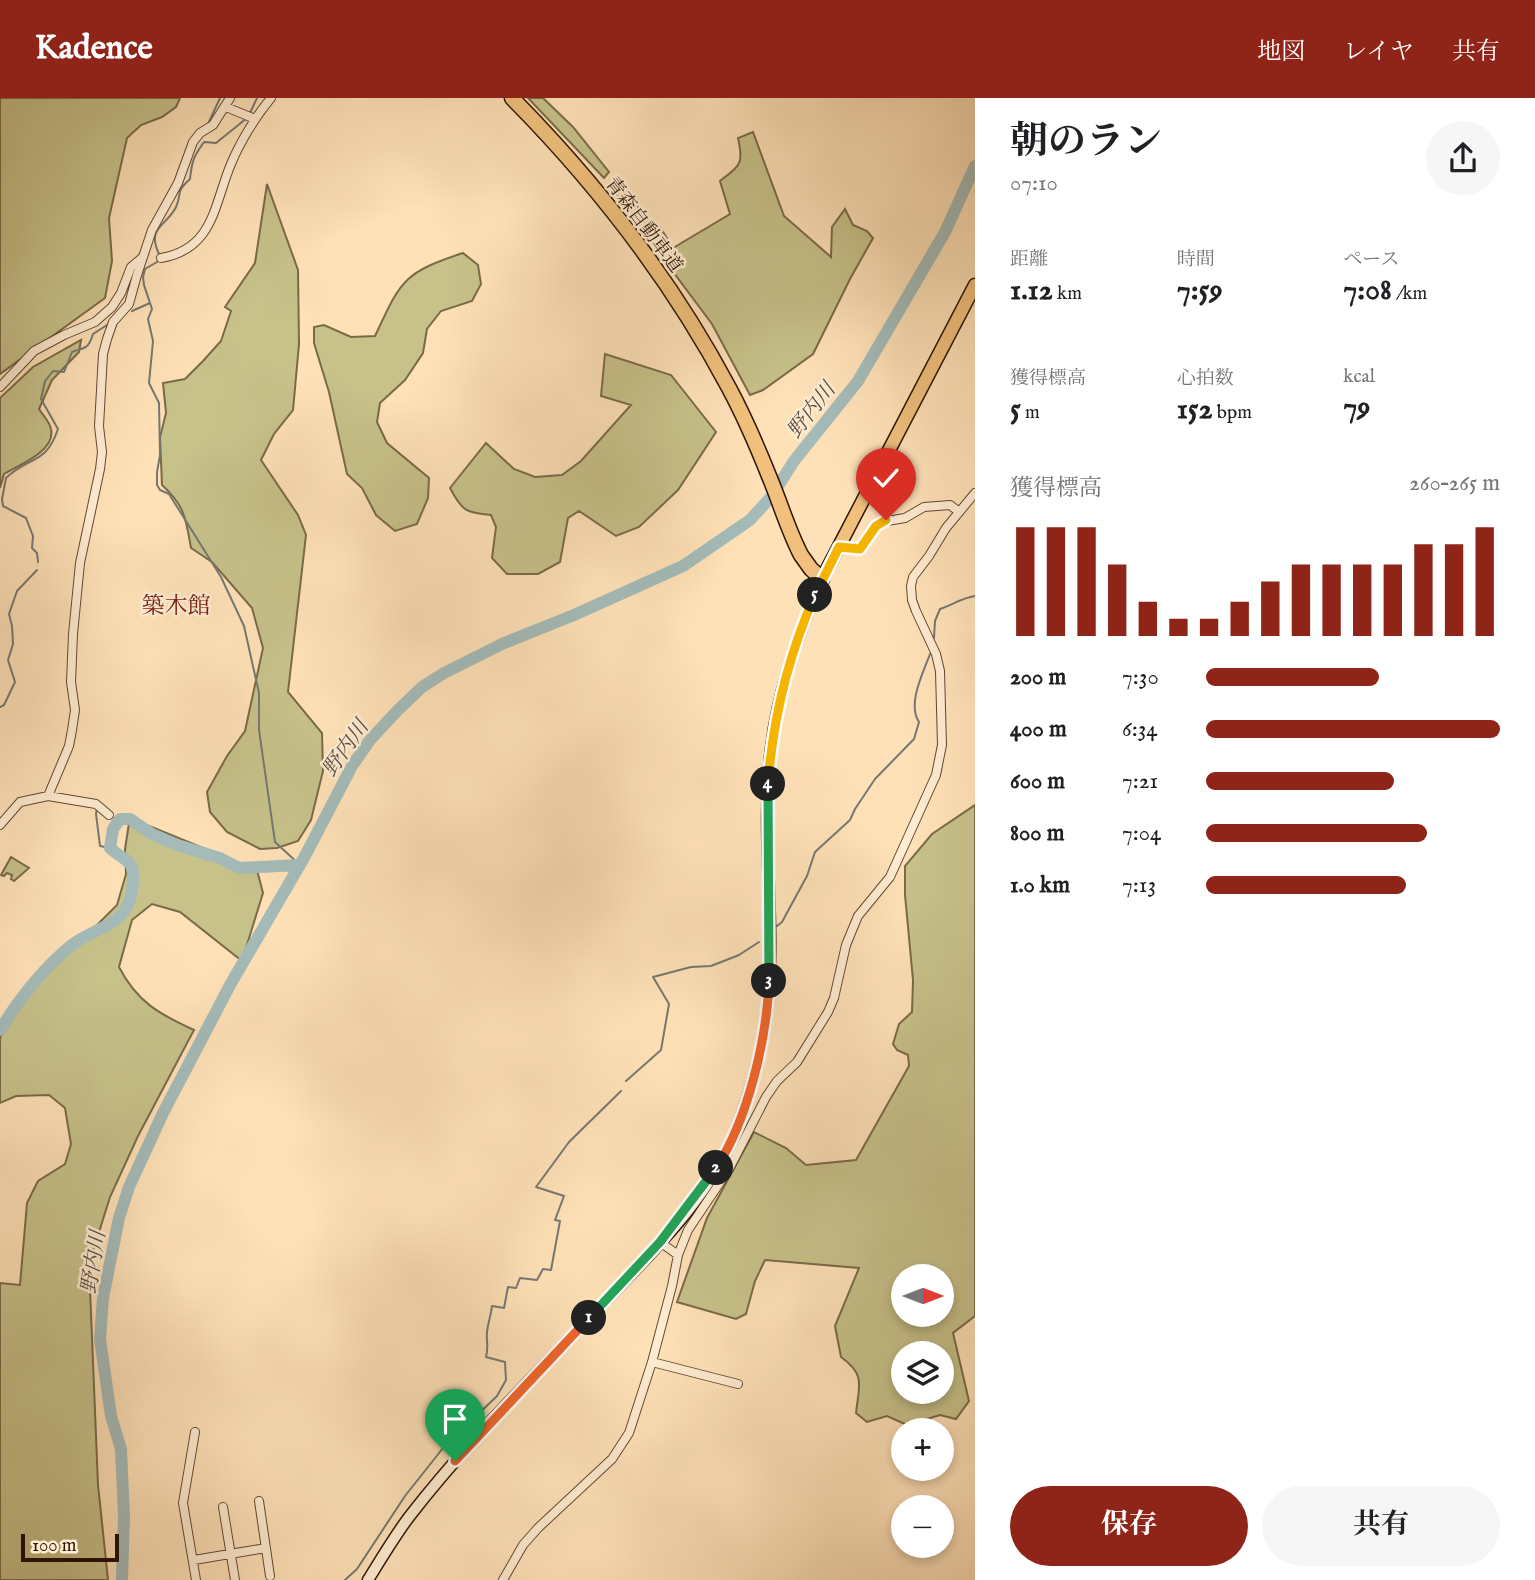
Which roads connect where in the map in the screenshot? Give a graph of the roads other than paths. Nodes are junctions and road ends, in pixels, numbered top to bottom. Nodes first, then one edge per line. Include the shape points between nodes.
1 (230, 98) edge
2 (271, 98) edge
3 (512, 98) edge
4 (226, 107) junction
5 (250, 117) junction
6 (143, 256) junction
7 (161, 258) dead end
8 (975, 285) edge
9 (0, 387) edge
10 (975, 494) edge
11 (958, 511) junction
12 (839, 547) junction
13 (822, 579) junction
14 (48, 796) junction
15 (109, 815) dead end
16 (0, 825) edge
17 (660, 1242) junction
18 (678, 1255) junction
19 (652, 1362) junction
20 (738, 1384) dead end
21 (195, 1432) dead end
22 (259, 1501) dead end
23 (223, 1507) dead end
24 (266, 1548) junction
25 (231, 1554) junction
26 (194, 1560) junction
27 (270, 1576) dead end
28 (196, 1580) edge
29 (235, 1580) edge
30 (368, 1580) edge
31 (503, 1580) edge

1 - 4 street
2 - 5 street
3 - 13 highway, 青森自動車道 via 586,178 667,285 729,387 804,561
4 - 5 street
4 - 6 street via 193,142
5 - 7 street via 205,231 178,255
6 - 9 street via 131,267 112,307 95,322 34,351
6 - 14 street via 129,304 113,322 103,354 102,452 80,563 73,634 75,710 69,746
8 - 12 main road
10 - 11 street
11 - 12 street via 950,505 924,507 905,518 881,522 860,549
11 - 18 street via 911,586 912,600 940,671 942,745 936,775 890,877 858,916 828,1012 797,1062 766,1097
12 - 13 main road
13 - 17 main road via 789,664 771,750 768,996 758,1063 720,1163
14 - 15 street via 96,804
14 - 16 street via 20,802
17 - 18 street
17 - 30 main road via 455,1461 408,1518
18 - 19 street
19 - 20 street
19 - 31 street via 629,1433 612,1459 538,1528
21 - 26 street via 183,1503
22 - 24 street
23 - 25 street
24 - 25 street
24 - 27 street
25 - 26 street
25 - 29 street
26 - 28 street

